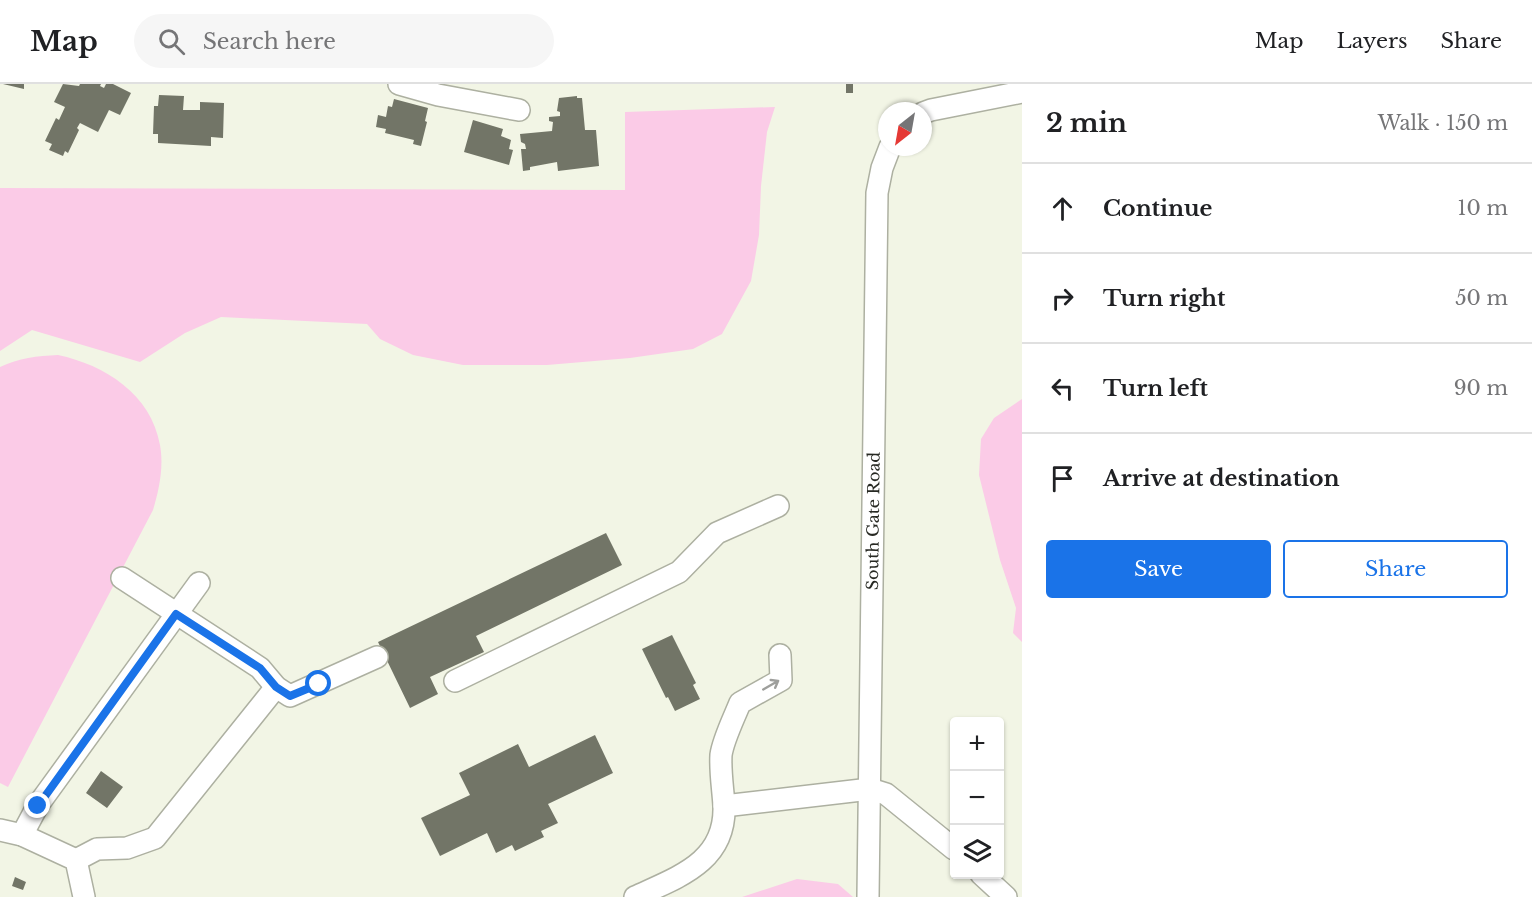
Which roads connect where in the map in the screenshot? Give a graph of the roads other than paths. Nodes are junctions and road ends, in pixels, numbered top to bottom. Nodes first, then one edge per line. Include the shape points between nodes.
1 (399, 84) edge
2 (1022, 92) edge
3 (519, 110) dead end
4 (932, 110) edge
5 (887, 156) edge
6 (778, 506) dead end
7 (122, 578) dead end
8 (199, 583) dead end
9 (176, 614) junction
10 (780, 655) dead end
11 (377, 657) dead end
12 (455, 681) dead end
13 (276, 687) junction
14 (870, 789) junction
15 (724, 806) junction
16 (0, 830) edge
17 (22, 835) junction
18 (950, 846) edge
19 (76, 860) junction
20 (986, 879) edge
21 (84, 897) edge
22 (635, 897) edge
23 (868, 897) edge
24 (1006, 897) edge

1 - 3 street via 438,96
2 - 4 street
5 - 14 street, South Gate Road via 877,193
6 - 12 street via 717,533 679,572
7 - 9 street
8 - 9 street
9 - 13 street via 260,668
9 - 17 street via 38,806
15 -> 10 street via 721,753 740,703 781,680
11 - 13 street via 290,696
13 - 19 street via 155,838 127,848 97,849
14 - 15 street
14 - 18 street via 886,794
14 - 23 street, South Gate Road
15 - 22 street via 723,828 712,853 686,872
16 - 17 street
17 - 19 street
19 - 21 street
20 - 24 street

